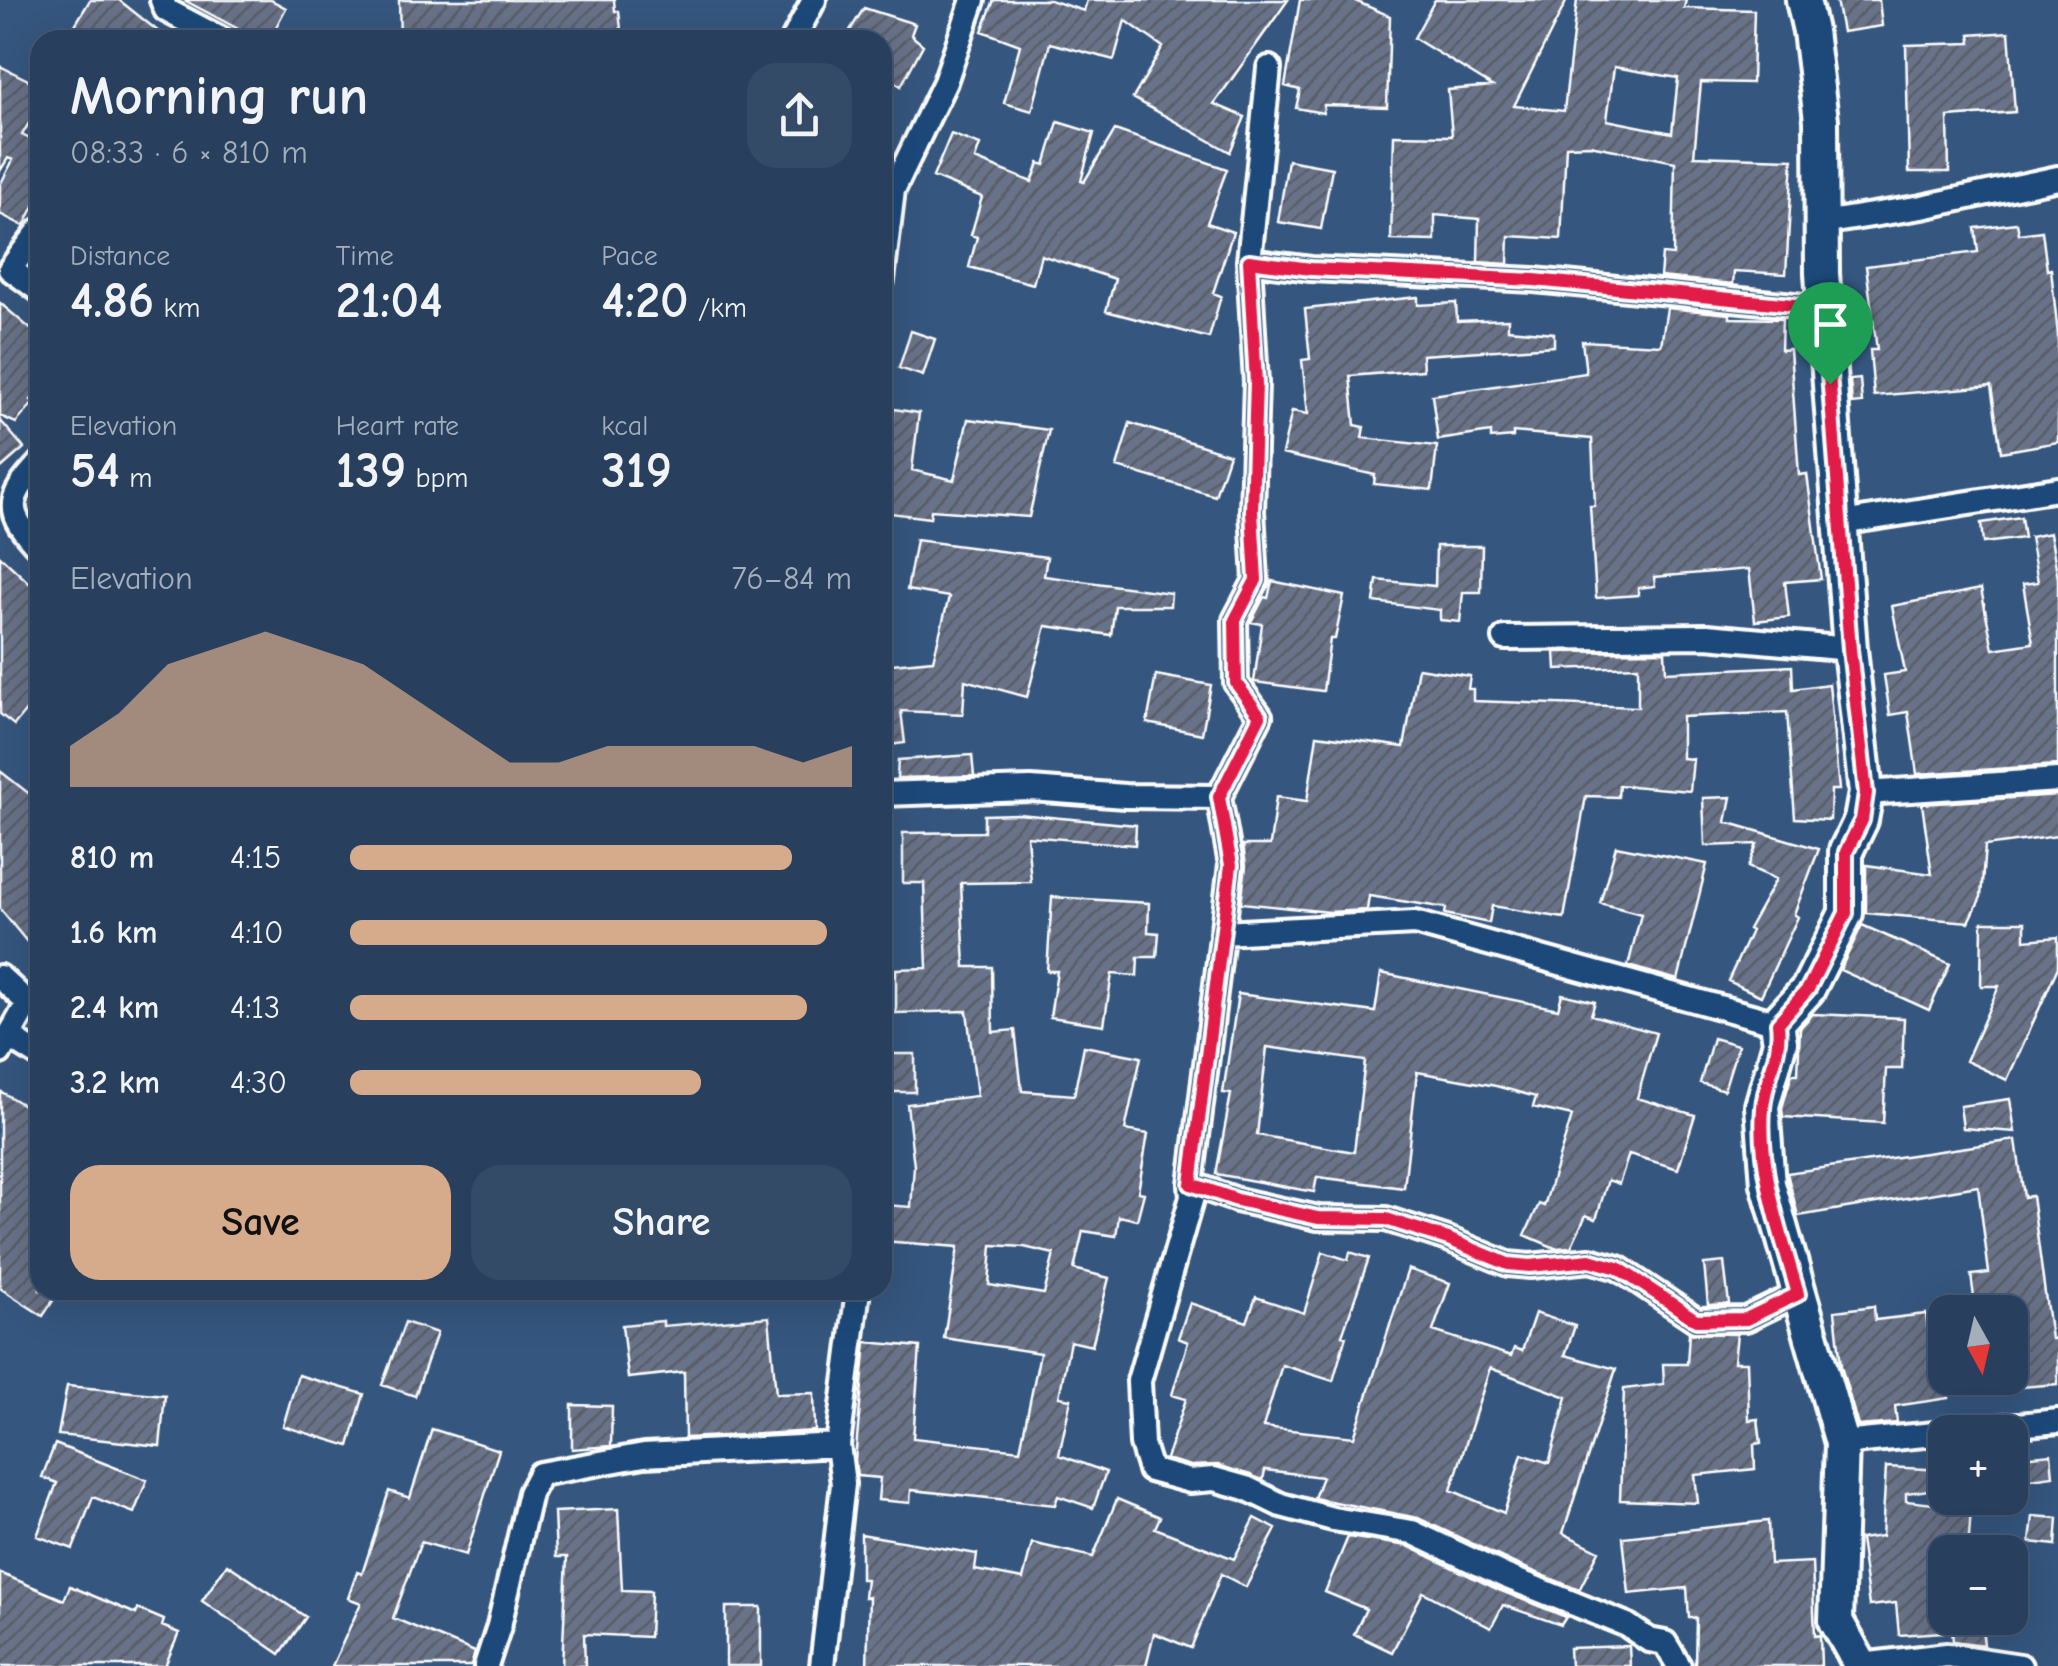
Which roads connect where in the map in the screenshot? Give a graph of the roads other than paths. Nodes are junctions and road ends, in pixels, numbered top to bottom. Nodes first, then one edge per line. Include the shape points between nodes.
1 (162, 0) edge
2 (814, 0) edge
3 (972, 0) edge
4 (1803, 0) edge
5 (204, 30) edge
6 (798, 30) edge
7 (1269, 68) dead end
8 (2058, 178) edge
9 (892, 198) edge
10 (1822, 223) junction
11 (30, 243) edge
12 (1249, 261) junction
13 (30, 284) edge
14 (1824, 308) junction
15 (30, 473) edge
16 (2058, 489) edge
17 (1841, 523) junction
18 (30, 539) edge
19 (1504, 638) dead end
20 (1850, 649) junction
21 (2058, 780) edge
22 (1866, 793) junction
23 (892, 794) edge
24 (1219, 797) junction
25 (1222, 933) junction
26 (0, 978) edge
27 (30, 995) edge
28 (30, 1003) edge
29 (1778, 1023) junction
30 (5, 1044) edge
31 (30, 1053) edge
32 (1191, 1184) junction
33 (1798, 1294) junction
34 (857, 1300) edge
35 (2058, 1421) edge
36 (2028, 1424) edge
37 (1928, 1435) edge
38 (1842, 1443) junction
39 (838, 1446) junction
40 (1861, 1665) edge
41 (486, 1666) edge
42 (822, 1666) edge
43 (1680, 1666) edge
44 (2020, 1666) edge

1 - 5 street via 166,10
2 - 6 street
3 - 9 street via 945,82
4 - 10 street via 1821,120
7 - 12 street
8 - 10 street
10 - 14 street
11 - 13 street via 10,269
12 - 14 street
12 - 24 street via 1256,580 1235,620 1236,683 1260,716
14 - 17 street
15 - 18 street via 12,506
16 - 17 street
17 - 20 street
19 - 20 street via 1707,636
20 - 22 street
21 - 22 street
22 - 29 street via 1846,852 1846,913 1808,989
23 - 24 street via 1031,789
24 - 25 street via 1231,865
25 - 29 street via 1415,922
25 - 32 street
26 - 27 street
28 - 30 street
29 - 33 street via 1780,1042 1762,1106 1768,1184
30 - 31 street
32 - 33 street via 1318,1218 1386,1219 1508,1264 1590,1260 1618,1268 1696,1320 1746,1319
32 - 43 street via 1139,1381 1150,1470 1190,1481 1214,1479 1298,1510 1412,1532 1665,1643
33 - 38 street
34 - 39 street
35 - 36 street
37 - 38 street
38 - 40 street via 1836,1621
39 - 41 street via 644,1454 540,1474
39 - 42 street via 843,1484
40 - 44 street via 1947,1655

